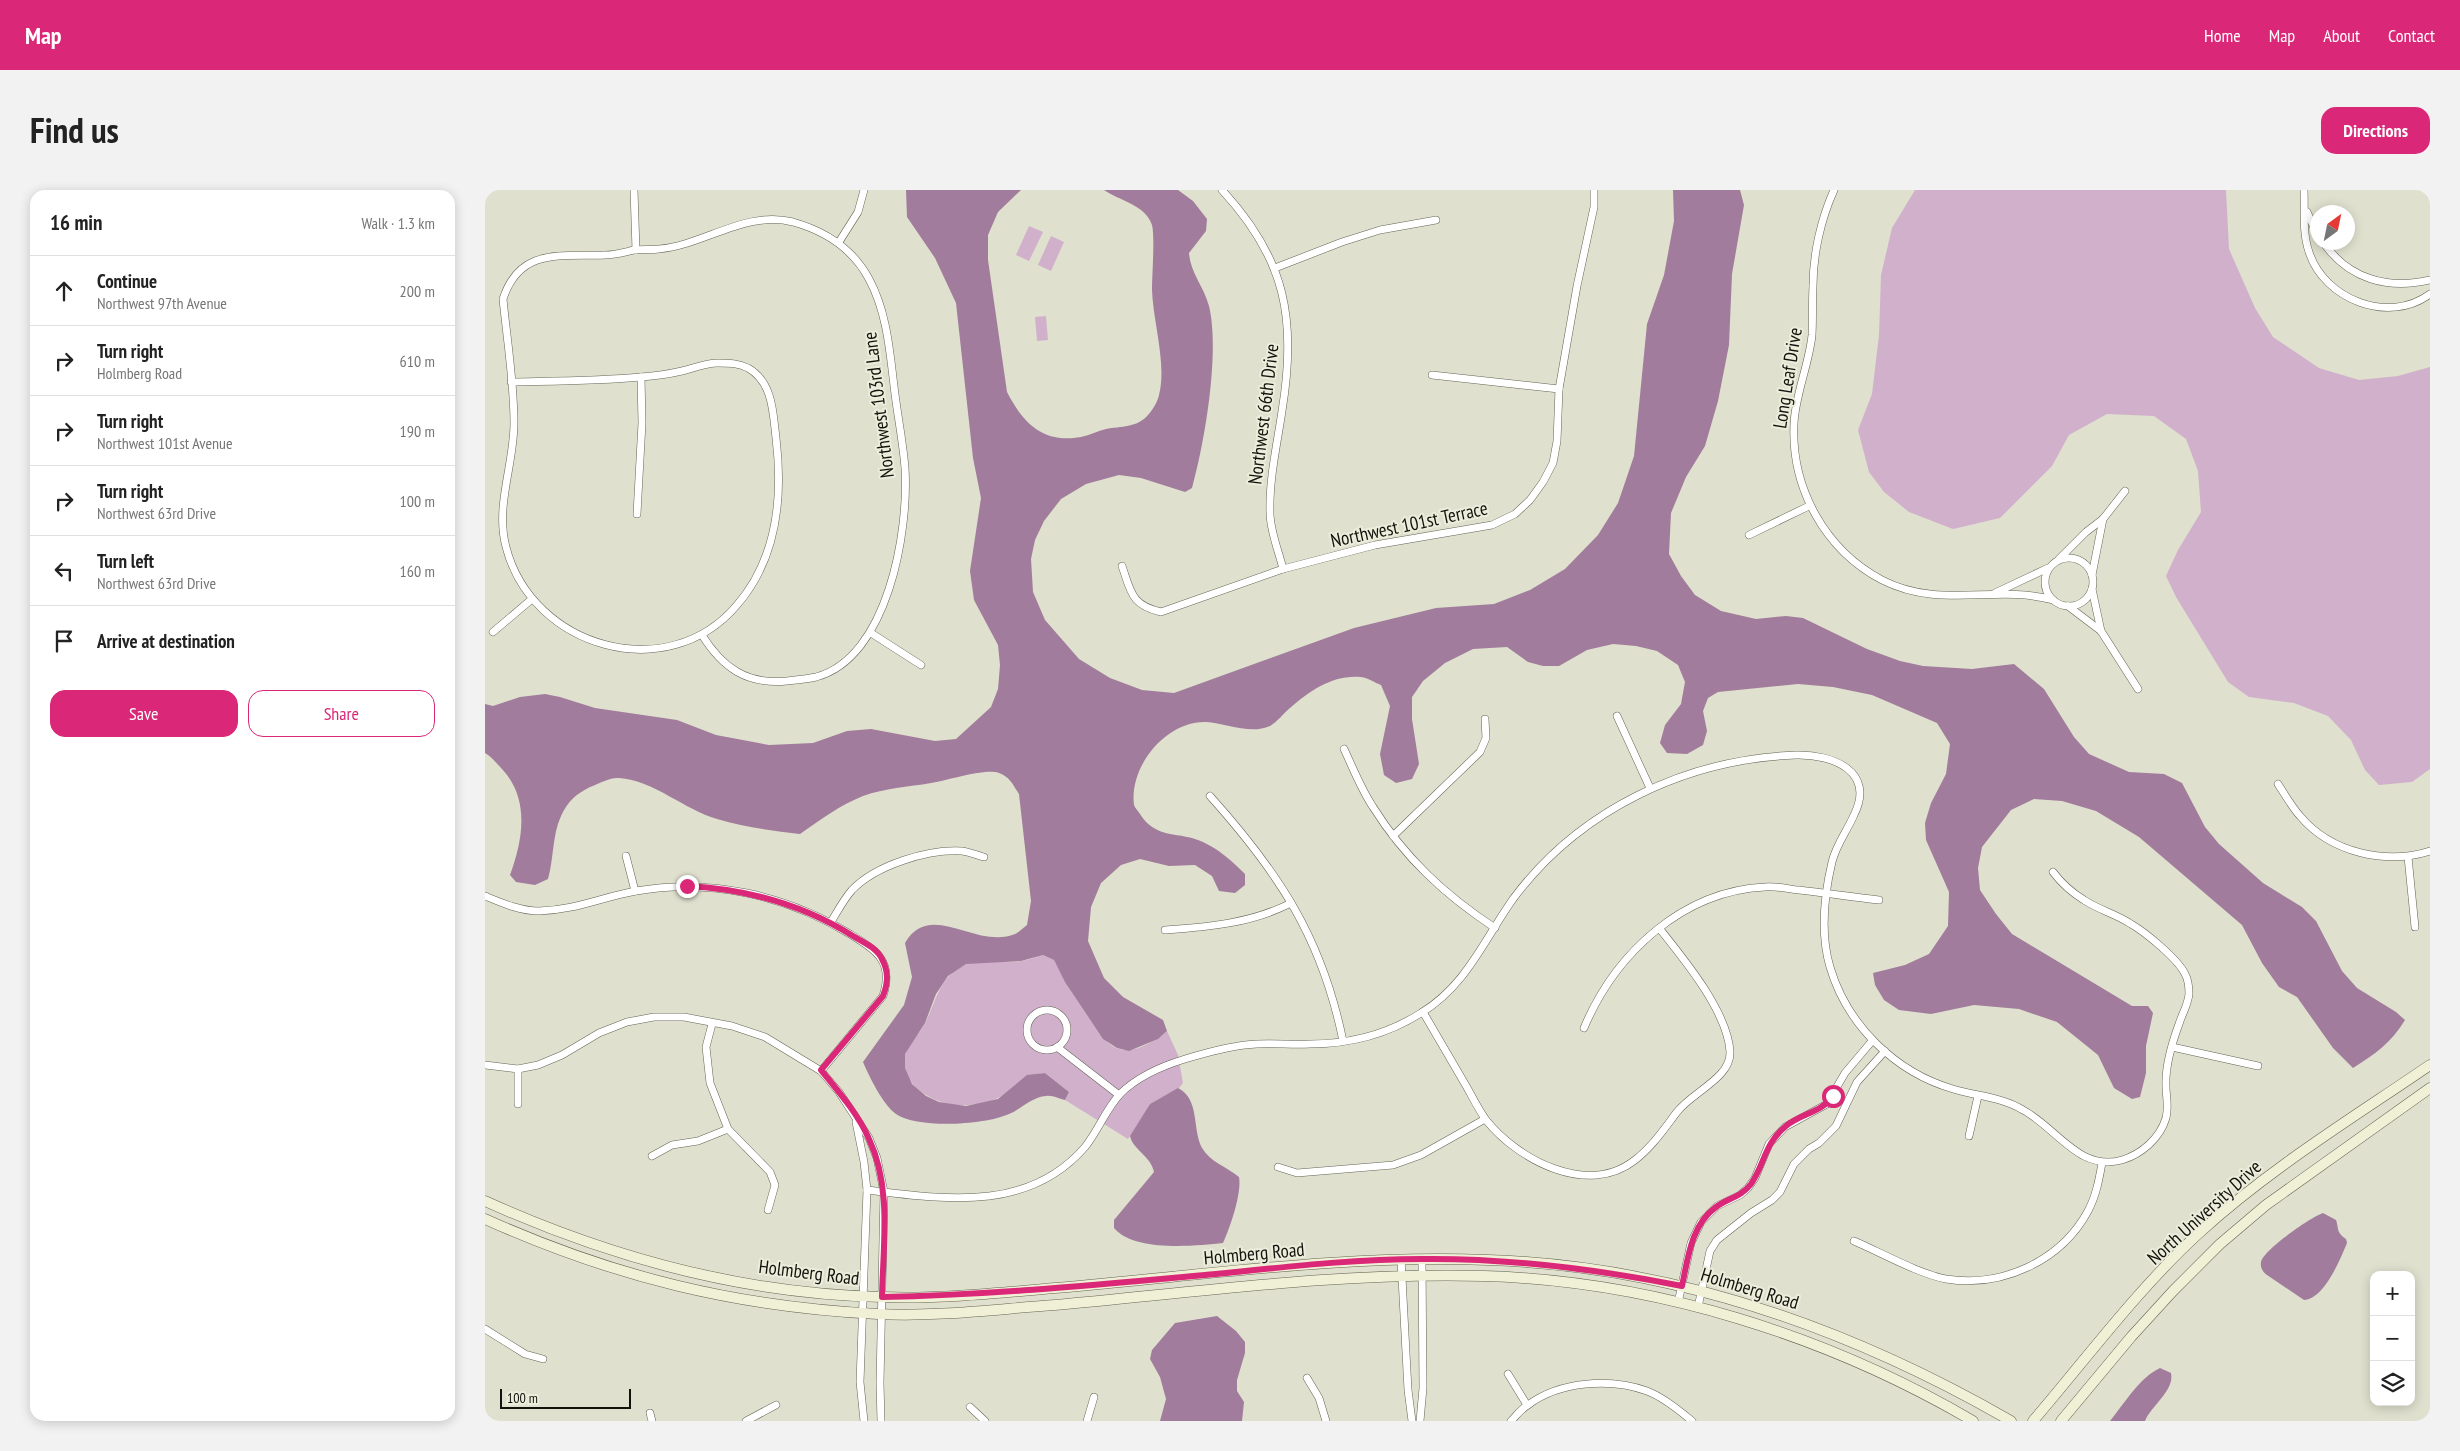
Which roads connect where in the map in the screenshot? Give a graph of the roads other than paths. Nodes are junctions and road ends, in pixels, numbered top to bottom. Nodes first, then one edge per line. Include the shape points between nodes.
1 (634, 190) edge
2 (864, 190) edge
3 (1222, 190) edge
4 (1594, 190) edge
5 (1834, 190) edge
6 (2304, 190) edge
7 (2305, 209) junction
8 (2310, 219) edge
9 (1436, 220) dead end
10 (839, 242) junction
11 (636, 250) junction
12 (2330, 250) edge
13 (1275, 268) junction
14 (2430, 280) edge
15 (2430, 294) edge
16 (1432, 375) dead end
17 (641, 377) junction
18 (511, 382) junction
19 (1559, 389) junction
20 (2125, 491) dead end
21 (1809, 506) junction
22 (637, 514) dead end
23 (2103, 519) junction
24 (1749, 535) dead end
25 (2058, 560) junction
26 (1123, 566) dead end
27 (2049, 568) junction
28 (1283, 569) junction
29 (2092, 575) junction
30 (2092, 589) junction
31 (1990, 595) junction
32 (532, 599) junction
33 (2053, 600) junction
34 (2068, 606) junction
35 (2101, 631) junction
36 (493, 632) dead end
37 (871, 633) junction
38 (701, 635) junction
39 (921, 665) dead end
40 (2138, 689) dead end
41 (1617, 716) dead end
42 (1485, 719) dead end
43 (1343, 749) dead end
44 (2278, 784) dead end
45 (1651, 788) junction
46 (1210, 796) dead end
47 (1393, 836) junction
48 (2430, 851) edge
49 (626, 856) dead end
50 (984, 857) dead end
51 (2408, 857) junction
52 (2053, 872) dead end
53 (635, 891) junction
54 (1826, 893) junction
55 (485, 896) edge
56 (1879, 900) dead end
57 (1291, 903) junction
58 (831, 922) junction
59 (2415, 927) dead end
60 (1495, 928) junction
61 (1659, 928) junction
62 (1165, 930) dead end
63 (1423, 1012) junction
64 (712, 1024) junction
65 (1583, 1028) dead end
66 (1343, 1041) junction
67 (1872, 1041) junction
68 (1057, 1047) junction
69 (2172, 1047) junction
70 (1885, 1052) junction
71 (485, 1065) edge
72 (2430, 1065) edge
73 (2258, 1066) dead end
74 (518, 1069) junction
75 (821, 1070) junction
76 (2430, 1088) edge
77 (1119, 1094) junction
78 (1978, 1096) junction
79 (518, 1104) dead end
80 (854, 1114) junction
81 (1485, 1119) junction
82 (728, 1129) junction
83 (1969, 1136) dead end
84 (652, 1156) dead end
85 (2102, 1163) junction
86 (1279, 1167) dead end
87 (867, 1190) junction
88 (884, 1192) junction
89 (485, 1202) edge
90 (768, 1210) dead end
91 (485, 1219) edge
92 (1854, 1241) dead end
93 (1401, 1259) junction
94 (1422, 1259) junction
95 (1402, 1276) junction
96 (1423, 1276) junction
97 (1682, 1286) junction
98 (1701, 1290) junction
99 (863, 1296) junction
100 (882, 1297) junction
101 (1678, 1303) junction
102 (1699, 1307) junction
103 (862, 1313) junction
104 (882, 1315) junction
105 (485, 1329) edge
106 (543, 1359) dead end
107 (1508, 1374) dead end
108 (1307, 1378) dead end
109 (1094, 1397) dead end
110 (776, 1405) dead end
111 (1527, 1405) junction
112 (970, 1407) dead end
113 (746, 1421) edge
114 (864, 1421) edge
115 (881, 1421) edge
116 (985, 1421) edge
117 (1087, 1421) edge
118 (1326, 1421) edge
119 (1412, 1421) edge
120 (1420, 1421) edge
121 (1511, 1421) edge
122 (1692, 1421) edge
123 (1973, 1421) edge
124 (2011, 1421) edge
125 (2033, 1421) edge
126 (2061, 1421) edge

1 - 11 street
2 - 10 street via 858,212
3 - 13 street, Northwest 66th Drive via 1242,211 1263,242
4 - 19 street, Northwest 101st Terrace via 1594,207
5 - 21 street, Long Leaf Drive via 1824,217 1814,266 1810,353 1794,423 1799,468
6 - 7 street
7 - 8 street
7 - 15 street via 2309,252 2316,268 2341,293 2367,306 2382,307 2398,306
9 - 13 street via 1372,232
10 - 11 street via 791,221 767,219 745,222 685,244
10 - 37 street, Northwest 103rd Lane via 869,279 883,313 905,468 899,549 882,610
11 - 18 street via 609,255 545,257 528,263 515,274 503,299
12 - 14 street via 2353,272 2374,281 2407,285
13 - 28 street, Northwest 66th Drive via 1289,329 1289,362 1270,485 1270,516
16 - 19 street
17 - 18 street
17 - 22 street
17 - 38 street via 715,363 737,363 762,380 770,395 778,460 779,497 774,528 764,560 737,605
18 - 32 street via 513,456 504,492 502,521 506,547 515,572
19 - 28 street, Northwest 101st Terrace via 1553,463 1539,488 1515,514 1477,528 1375,545
20 - 23 street
21 - 24 street
21 - 31 street, Long Leaf Drive via 1840,548 1883,580 1934,596
23 - 25 street
23 - 29 street
25 - 27 street
25 - 29 street via 2079,560
26 - 28 street, Northwest 101st Terrace via 1134,599 1145,608 1161,612
27 - 31 street, Long Leaf Drive
27 - 33 street via 2045,574 2045,588
29 - 30 street
30 - 34 street via 2083,601
30 - 35 street
31 - 33 street, Long Leaf Drive via 2026,594
32 - 36 street
32 - 38 street via 573,634 600,645 655,650
33 - 34 street
34 - 35 street
35 - 40 street
37 - 38 street, Northwest 103rd Lane via 838,666 818,677 776,682 752,678 731,669 715,656
37 - 39 street
41 - 45 street
42 - 47 street via 1486,738 1480,752
43 - 47 street via 1372,806
44 - 51 street via 2300,817 2331,841 2348,850 2369,855
45 - 54 street via 1686,774 1765,756 1808,755 1831,758 1846,766 1859,786 1857,811 1833,856
45 - 60 street via 1575,834 1542,866
46 - 57 street via 1250,841
47 - 60 street via 1432,881
48 - 51 street
49 - 53 street
50 - 58 street via 963,851 903,860 885,868 852,891
51 - 59 street
52 - 69 street via 2066,888 2082,899 2136,926 2186,974 2188,1002
53 - 55 street via 589,904 538,911 514,908
53 - 58 street via 687,886 723,887 761,895
54 - 56 street
54 - 61 street via 1768,886 1744,889 1711,897
54 - 67 street via 1825,947 1832,974 1843,998
57 - 62 street via 1269,914 1212,926
57 - 66 street via 1306,927 1323,971
58 - 75 street via 882,957 887,983 883,996
60 - 63 street via 1475,961 1447,992
61 - 65 street via 1633,950 1611,976
61 - 81 street via 1711,999 1730,1052 1728,1065 1721,1075 1680,1107 1652,1145 1616,1171 1569,1173 1546,1167 1503,1140
63 - 66 street via 1372,1036
63 - 81 street
64 - 74 street via 684,1017 654,1016 627,1022 599,1033 562,1055
64 - 75 street via 732,1026 765,1037
64 - 82 street via 706,1048 707,1066
66 - 77 street via 1224,1048 1163,1066
67 - 70 street
67 - 97 street via 1845,1074 1827,1104 1785,1127 1769,1144 1755,1178 1747,1188 1717,1206 1701,1222 1691,1243
68 - 68 street via 1063,1043 1067,1033 1065,1019 1050,1011 1037,1013 1028,1025 1030,1040 1040,1048
68 - 77 street
69 - 73 street
69 - 85 street via 2165,1083 2167,1116 2159,1132 2137,1154 2120,1161
70 - 78 street via 1922,1077
70 - 98 street via 1857,1082 1836,1126 1794,1164 1780,1192 1717,1240 1710,1251
71 - 74 street
72 - 125 street, North University Drive via 2253,1187 2198,1235 2121,1316
74 - 79 street
75 - 80 street
76 - 126 street, North University Drive via 2266,1205 2220,1244 2137,1331
77 - 88 street via 1086,1146 1066,1166 1014,1193 987,1198
78 - 83 street
78 - 85 street via 2017,1106 2045,1124 2068,1147
80 - 87 street
80 - 88 street via 877,1158
81 - 86 street via 1421,1155 1393,1165 1297,1173
82 - 84 street via 698,1141 672,1145
82 - 90 street via 770,1172 775,1185
85 - 92 street via 2089,1210 2063,1245 2029,1266 2003,1277 1967,1281 1944,1279
87 - 88 street
87 - 99 street
88 - 100 street
89 - 99 street, Holmberg Road via 578,1240 690,1272 768,1286
91 - 103 street, Holmberg Road via 570,1255 686,1289 762,1303
93 - 94 street, Holmberg Road
93 - 95 street
93 - 100 street, Holmberg Road via 1019,1291
94 - 96 street
94 - 97 street, Holmberg Road via 1551,1264
95 - 96 street, Holmberg Road
95 - 104 street, Holmberg Road via 1316,1280 1019,1308
95 - 119 street
96 - 101 street, Holmberg Road via 1488,1276 1605,1287
96 - 120 street
97 - 98 street, Holmberg Road
97 - 101 street
98 - 102 street
98 - 124 street, Holmberg Road via 1799,1321 1909,1366
99 - 100 street, Holmberg Road
99 - 103 street
100 - 104 street
101 - 102 street, Holmberg Road
102 - 123 street, Holmberg Road via 1852,1361 1902,1382
103 - 104 street, Holmberg Road
103 - 114 street via 860,1382
104 - 115 street
105 - 106 street via 525,1354
107 - 111 street
108 - 118 street via 1319,1398
109 - 117 street
110 - 113 street
111 - 121 street
111 - 122 street via 1565,1388 1615,1384 1648,1391
112 - 116 street

